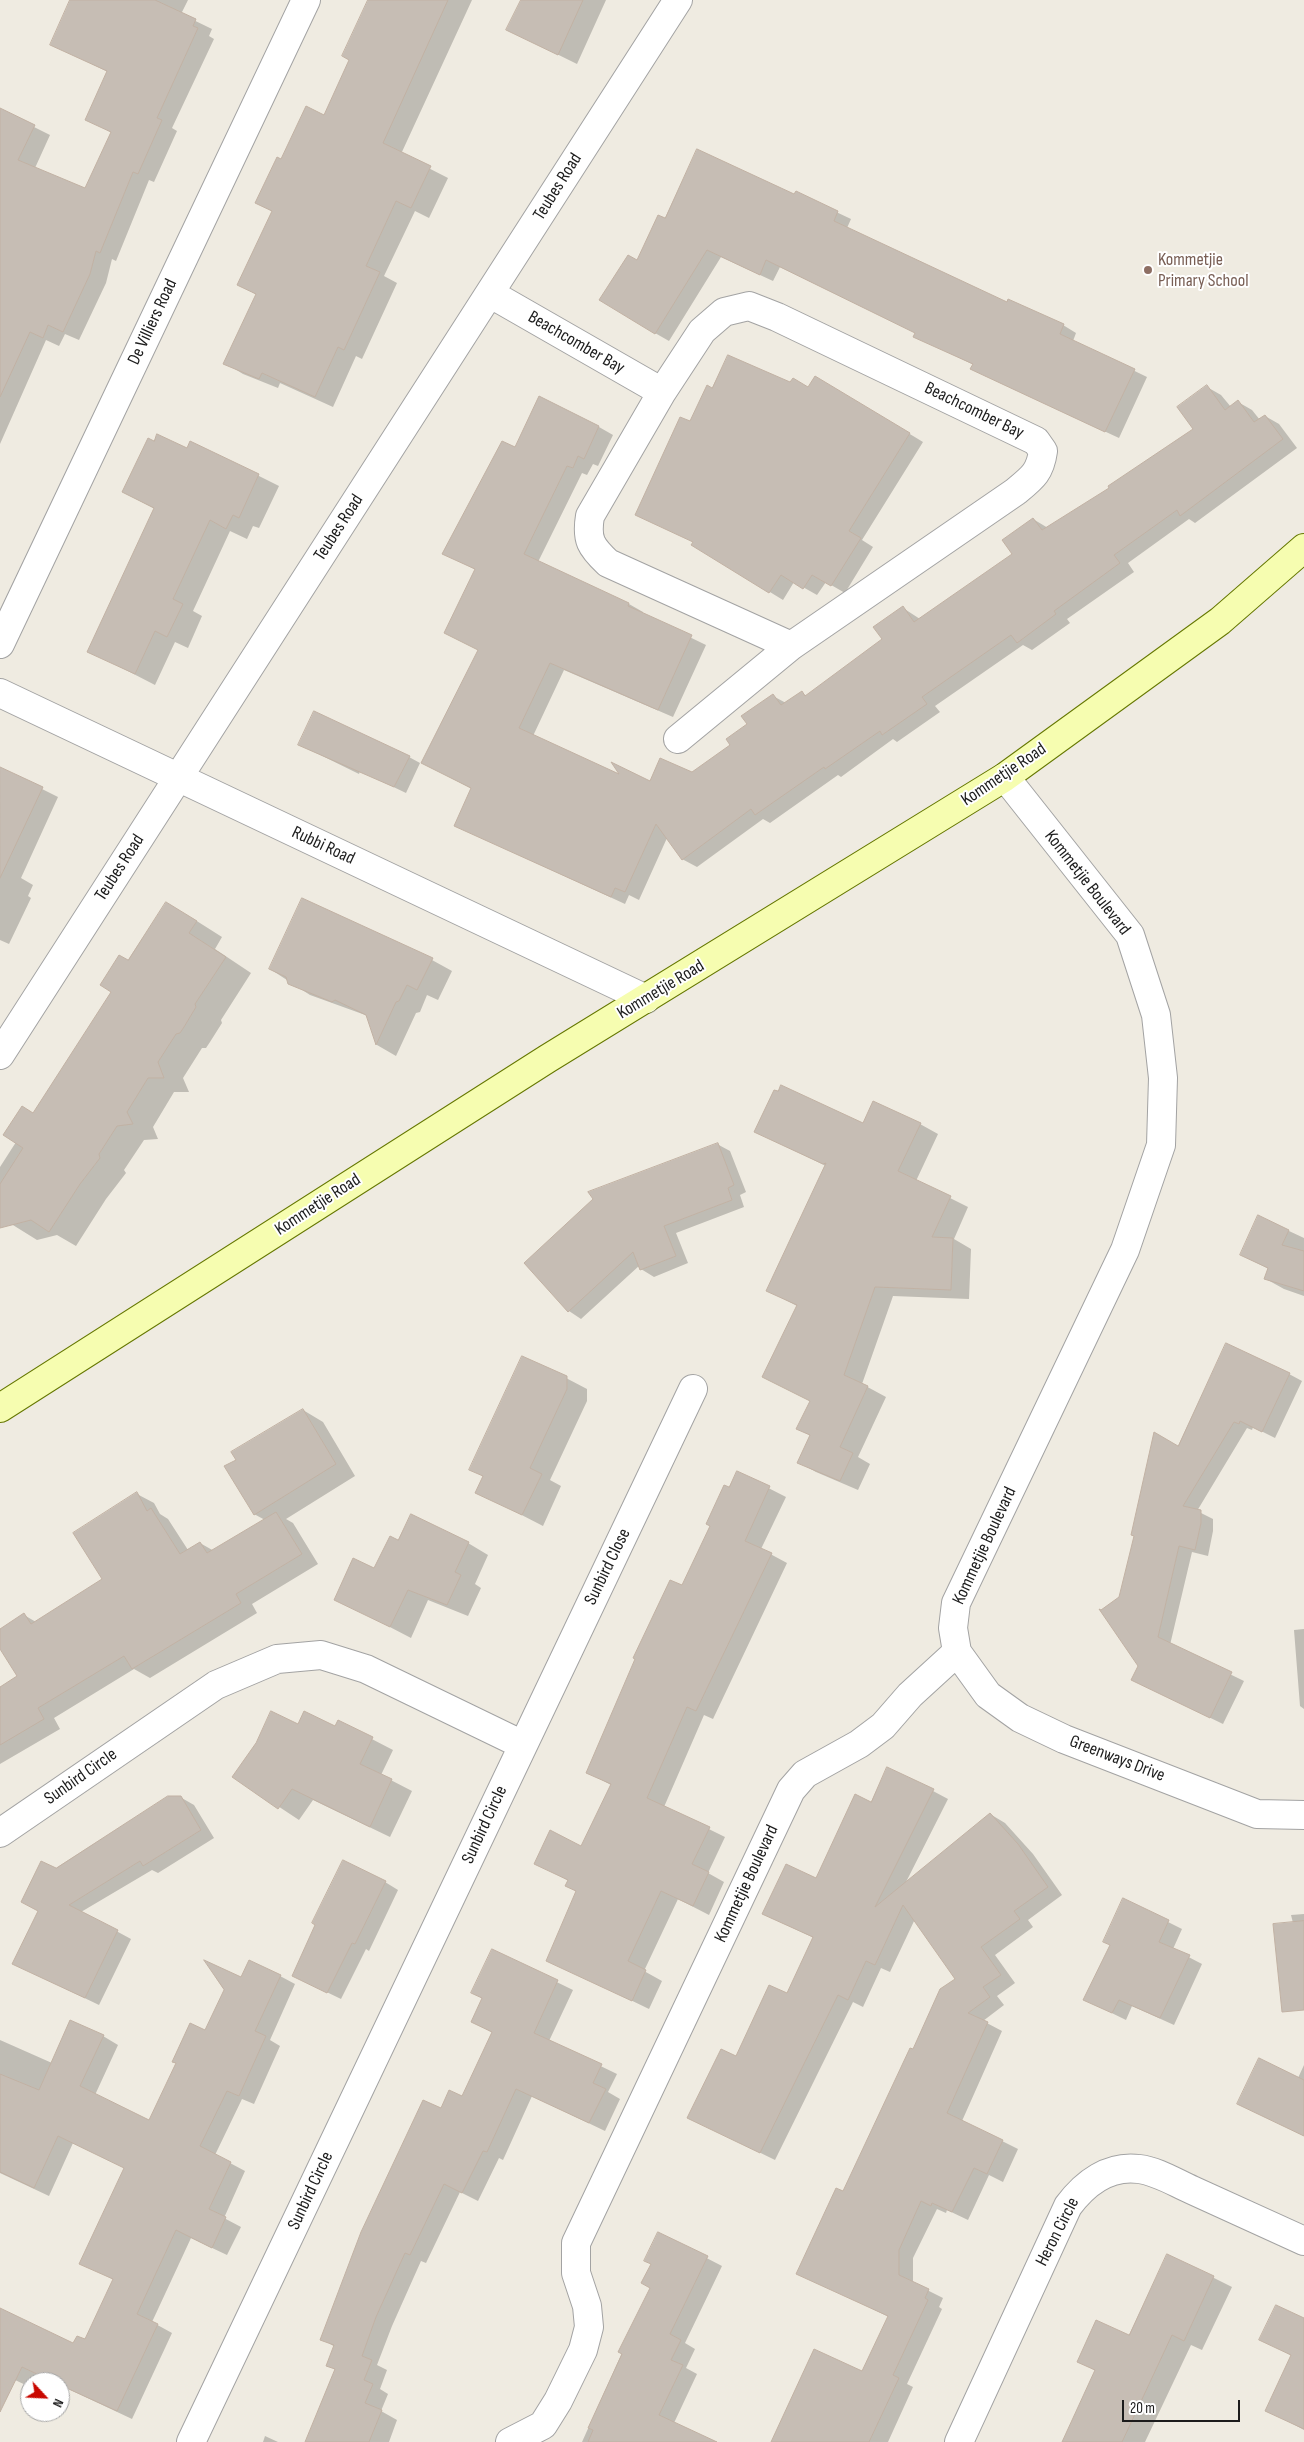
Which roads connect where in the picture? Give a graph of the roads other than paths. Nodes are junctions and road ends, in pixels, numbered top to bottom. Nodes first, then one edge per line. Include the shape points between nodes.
1 (306, 0) edge
2 (678, 0) edge
3 (491, 294) junction
4 (662, 392) junction
5 (1304, 548) edge
6 (0, 644) edge
7 (791, 646) junction
8 (0, 693) edge
9 (678, 739) dead end
10 (1005, 777) junction
11 (178, 778) junction
12 (646, 999) junction
13 (0, 1055) edge
14 (693, 1389) dead end
15 (0, 1408) edge
16 (956, 1652) junction
17 (523, 1745) junction
18 (1304, 1815) edge
19 (0, 1833) edge
20 (1304, 2241) edge
21 (191, 2442) edge
22 (510, 2442) edge
23 (959, 2442) edge

1 - 6 street, De Villiers Road
2 - 3 street, Teubes Road
3 - 4 street, Beachcomber Bay
3 - 11 street, Teubes Road
4 - 7 street, Beachcomber Bay via 590,516 587,531 593,548 608,563
4 - 7 street, Beachcomber Bay via 702,331 724,312 748,306 778,316 1036,441 1043,451 1041,467 1016,492
5 - 10 main road, Kommetjie Road via 1220,620
7 - 9 street, Beachcomber Bay
8 - 11 street, Rubbi Road
10 - 12 main road, Kommetjie Road
10 - 16 street, Kommetjie Boulevard via 1130,935 1156,1015 1163,1078 1161,1145 1125,1250 956,1603 953,1628
11 - 12 street, Rubbi Road
11 - 13 street, Teubes Road
12 - 15 main road, Kommetjie Road
14 - 17 street, Sunbird Close
16 - 18 street, Greenways Drive via 988,1695 1020,1718 1064,1739 1257,1814
16 - 22 street, Kommetjie Boulevard via 910,1695 883,1726 805,1774 792,1790 576,2243 576,2273 587,2306 589,2327 583,2350 543,2425
17 - 19 street, Sunbird Circle via 366,1669 321,1655 278,1659 216,1684
17 - 21 street, Sunbird Circle
20 - 23 street, Heron Circle via 1140,2169 1116,2170 1099,2177 1082,2188 1068,2206

